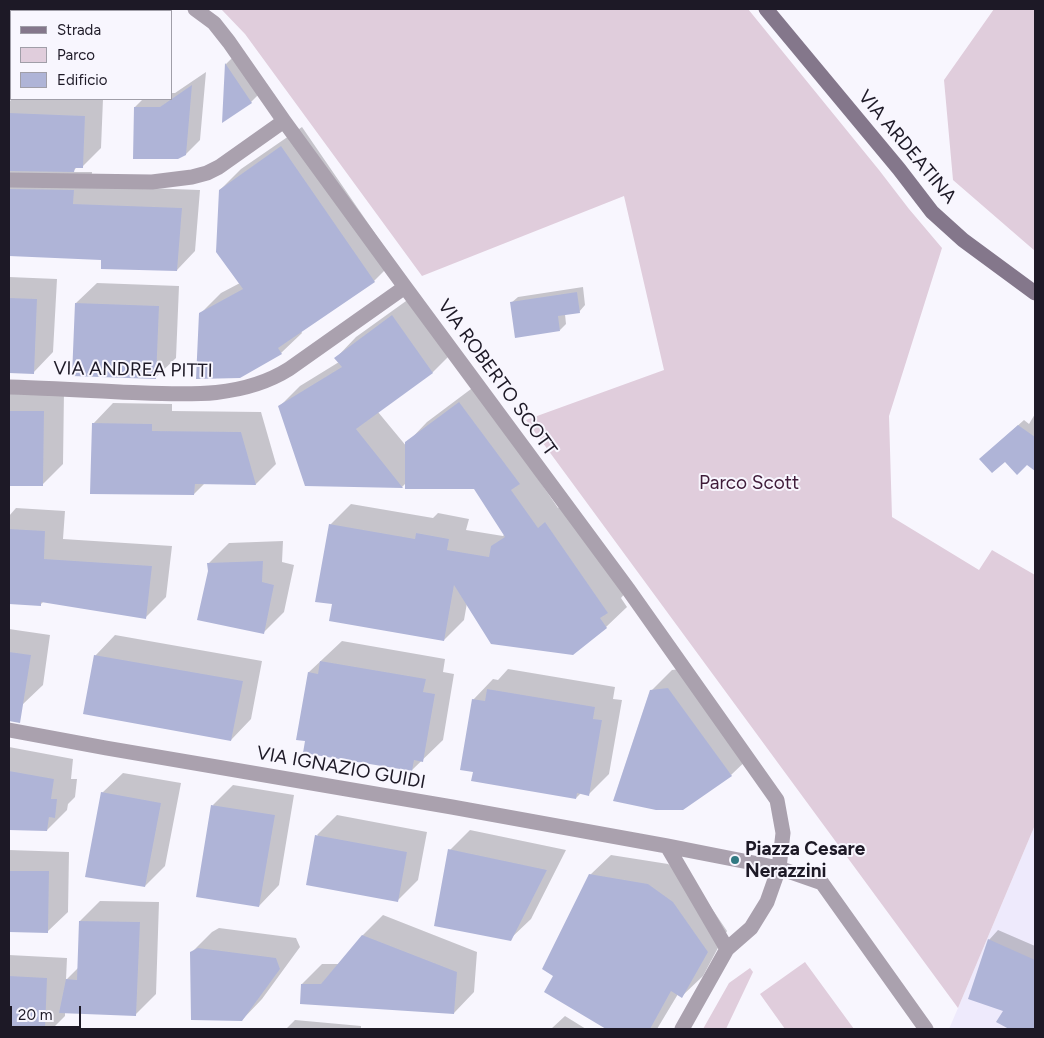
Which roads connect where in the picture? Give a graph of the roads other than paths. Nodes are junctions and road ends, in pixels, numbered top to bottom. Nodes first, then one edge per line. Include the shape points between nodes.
1 (195, 9) edge
2 (766, 9) edge
3 (284, 121) junction
4 (9, 180) edge
5 (405, 287) junction
6 (1035, 293) edge
7 (9, 387) edge
8 (9, 730) edge
9 (667, 846) junction
10 (779, 868) junction
11 (727, 950) junction
12 (682, 1029) edge
13 (926, 1029) edge

1 - 3 street, VIA ROBERTO SCOTT via 222,32
2 - 6 street, VIA ARDEATINA via 932,212 963,240
3 - 4 street via 220,167 192,177 152,182
3 - 5 street, VIA ROBERTO SCOTT
5 - 7 street, VIA ANDREA PITTI via 289,370 251,386 207,394
5 - 10 street, VIA ROBERTO SCOTT via 628,588 776,800 783,833
8 - 9 street, VIA IGNAZIO GUIDI
9 - 10 street
9 - 11 street
10 - 11 street via 766,902 751,928
10 - 13 street via 822,884
11 - 12 street

